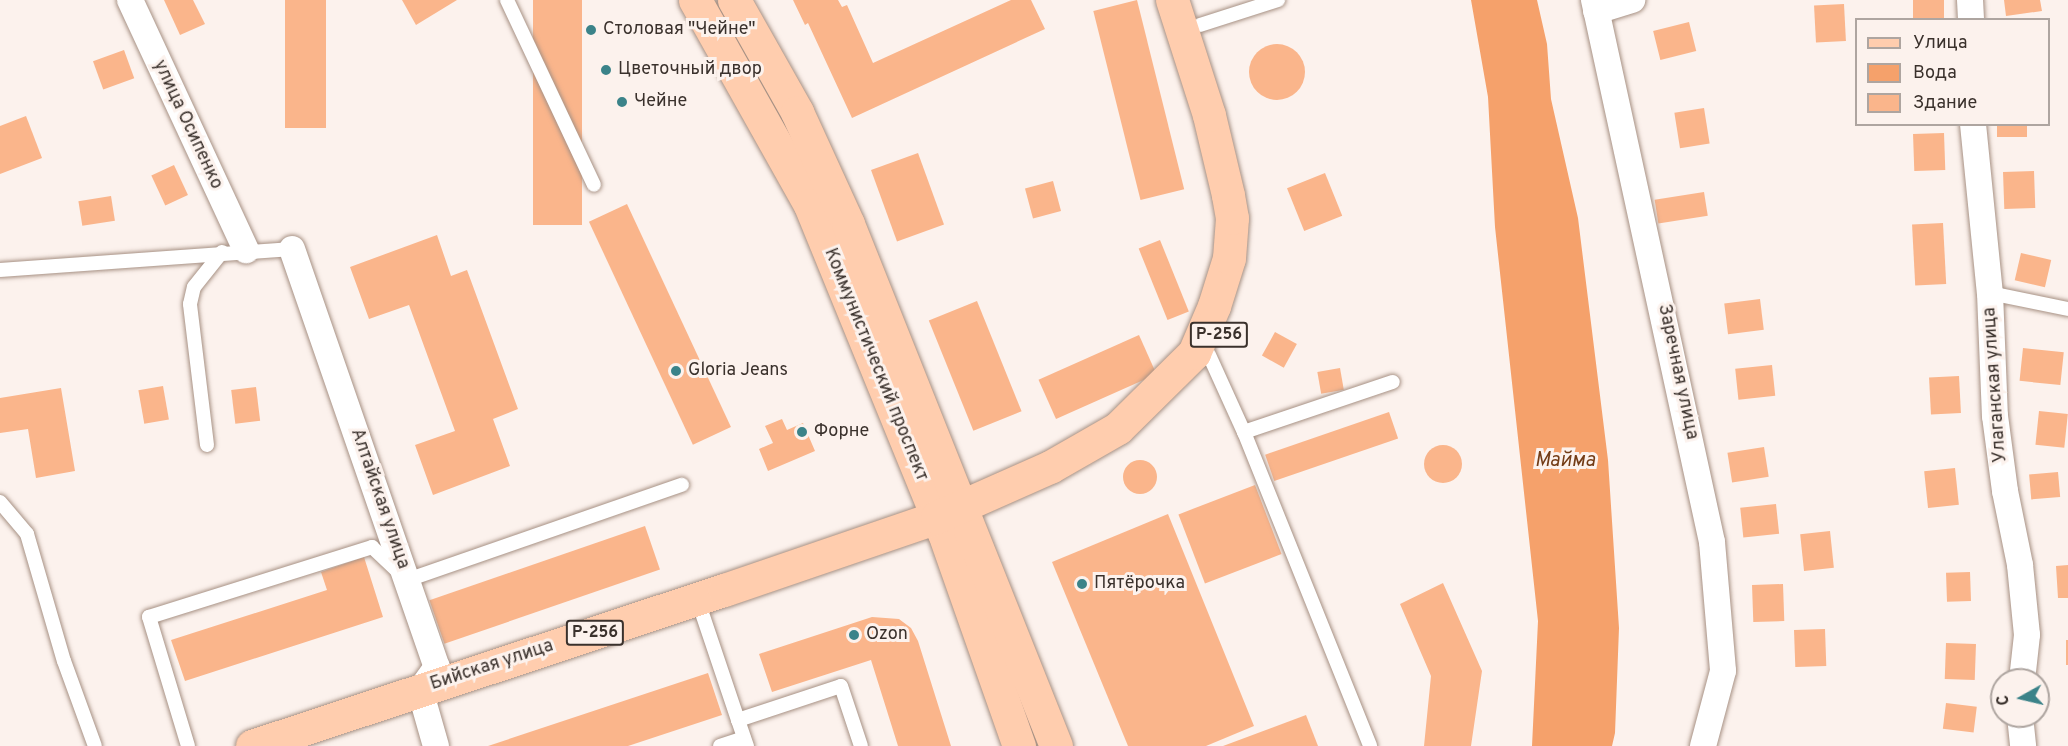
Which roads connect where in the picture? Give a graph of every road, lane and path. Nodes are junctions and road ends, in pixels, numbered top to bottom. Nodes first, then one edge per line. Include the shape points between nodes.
1 (130, 0) edge
2 (507, 0) edge
3 (694, 0) edge
4 (734, 0) edge
5 (1172, 0) edge
6 (1278, 0) edge
7 (1632, 0) edge
8 (1970, 0) edge
9 (1595, 5) edge
10 (1195, 12) edge
11 (1971, 18) edge
12 (1974, 126) edge
13 (594, 185) dead end
14 (292, 249) joint
15 (234, 251) junction
16 (0, 270) edge
17 (1990, 293) junction
18 (2068, 309) edge
19 (1209, 356) junction
20 (1393, 382) dead end
21 (1244, 432) junction
22 (207, 445) dead end
23 (682, 485) dead end
24 (0, 502) edge
25 (952, 519) junction
26 (407, 580) junction
27 (703, 616) junction
28 (2023, 668) edge
29 (423, 699) junction
30 (738, 720) junction
31 (2021, 728) edge
32 (746, 742) edge
33 (95, 746) edge
34 (188, 746) edge
35 (252, 746) edge
36 (313, 746) edge
37 (436, 746) edge
38 (720, 746) edge
39 (861, 746) edge
40 (1019, 746) edge
41 (1056, 746) edge
42 (1370, 746) edge
43 (1703, 746) edge
44 (2023, 746) edge

1 - 15 street, улица Осипенко
2 - 13 lane
3 - 25 main road, Коммунистический проспект via 810,205
4 - 25 main road, Коммунистический проспект via 797,112 849,224
5 - 25 main road, Р-256 via 1209,115 1232,218 1229,258 1206,327 1194,353 1118,428
6 - 10 lane
7 - 9 street
8 - 11 street
9 - 43 street, Заречная улица via 1712,542 1723,671
10 - 19 main road, Р-256 via 1241,176 1246,219 1237,282
12 - 17 street, Улаганская улица
14 - 15 lane
14 - 26 street, Алтайская улица
15 - 16 lane
15 - 22 lane via 194,287 190,304
17 - 18 lane
17 - 28 street, Улаганская улица via 1995,416 2020,565 2027,635
19 - 21 lane
19 - 25 main road, Р-256 via 1166,403 1122,442 1060,478
20 - 21 lane
21 - 42 lane
23 - 26 lane
24 - 33 lane via 27,534 64,661
25 - 27 main road, Бийская улица / Р-256
25 - 29 main road, Бийская улица / Р-256 via 700,598
25 - 40 main road, Коммунистический проспект
25 - 41 main road, Коммунистический проспект
26 - 29 street, Алтайская улица via 437,667
26 - 34 lane via 372,547 149,617
27 - 29 main road, Бийская улица / Р-256
27 - 30 lane
29 - 35 main road, Бийская улица / Р-256
29 - 36 main road, Бийская улица / Р-256
29 - 37 street
30 - 32 lane
30 - 39 lane via 841,686
31 - 44 street
32 - 38 lane

